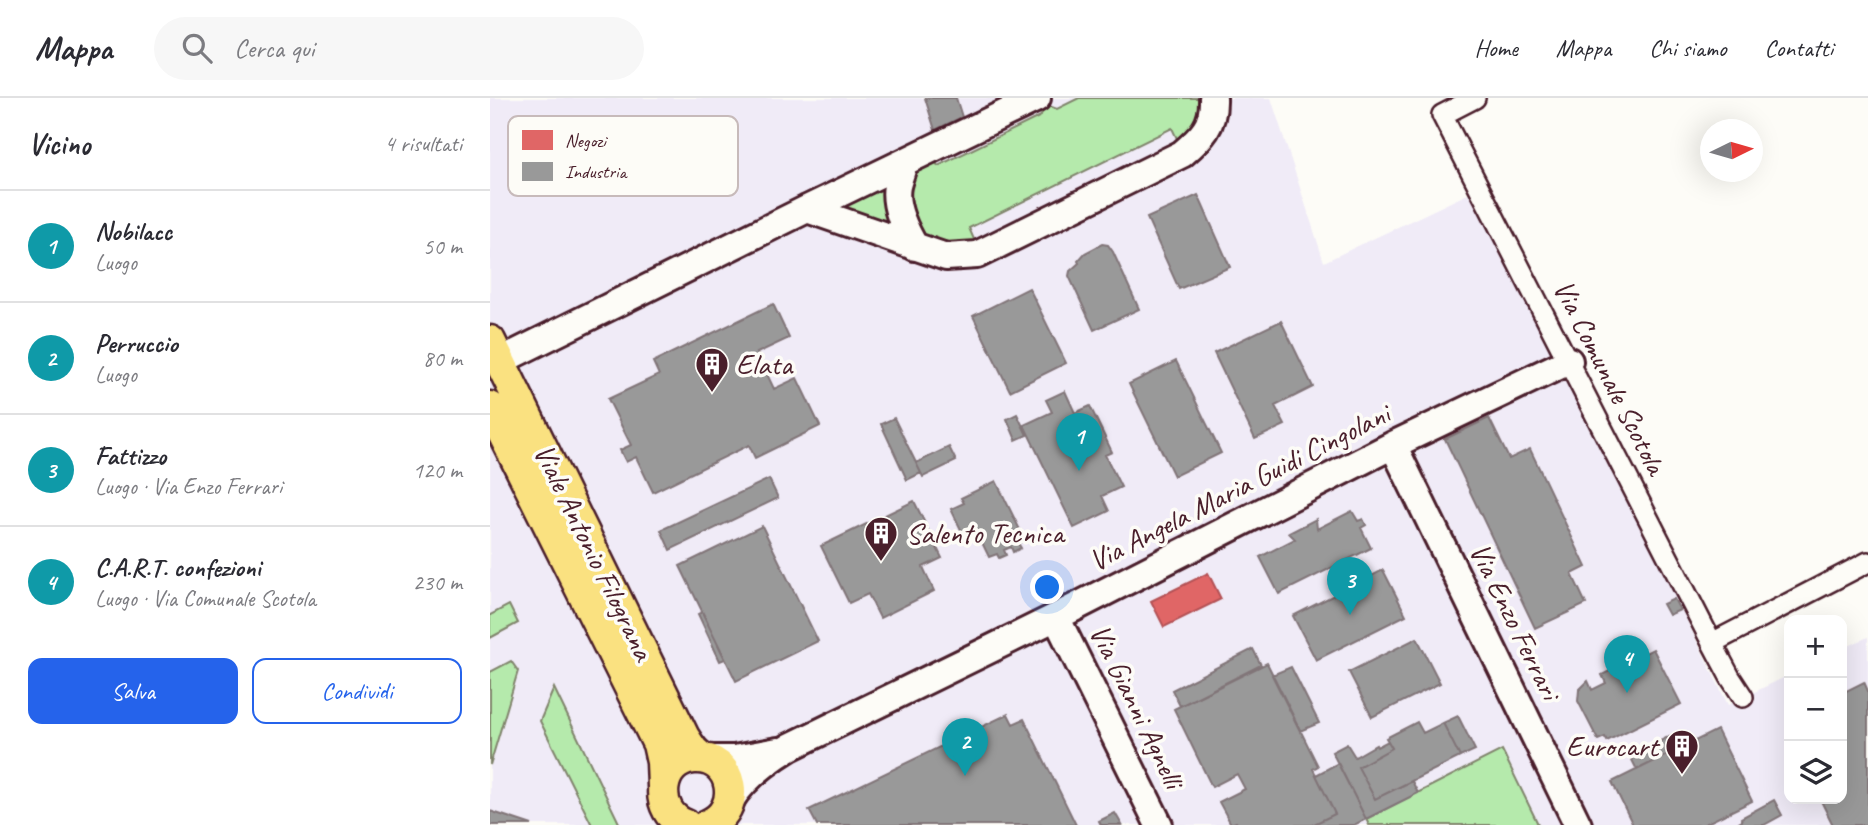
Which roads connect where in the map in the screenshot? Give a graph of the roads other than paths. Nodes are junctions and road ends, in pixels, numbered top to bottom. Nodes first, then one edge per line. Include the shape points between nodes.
1 (1037, 98) edge
2 (1213, 98) edge
3 (1475, 98) edge
4 (905, 163) junction
5 (807, 209) junction
6 (915, 247) junction
7 (495, 351) edge
8 (1569, 361) junction
9 (490, 407) edge
10 (533, 426) junction
11 (506, 440) junction
12 (1393, 445) junction
13 (1868, 562) edge
14 (1056, 617) junction
15 (1712, 643) junction
16 (1743, 698) dead end
17 (790, 747) junction
18 (705, 759) junction
19 (663, 787) junction
20 (706, 819) edge
21 (1158, 825) edge
22 (1578, 825) edge

1 - 4 street
2 - 6 street via 1214,113 1202,136 1182,154 976,255 946,257
3 - 8 street, Via Comunale Scotola via 1443,115
4 - 5 street
4 - 6 street via 897,188 899,210
5 - 6 street
5 - 7 street
7 - 10 main road, Viale Antonio Filograna
8 - 12 street, Via Angela Maria Guidi Cingolani
8 - 15 street, Via Comunale Scotola
9 - 11 main road, Viale Antonio Filograna
10 - 11 street
10 - 18 main road, Viale Antonio Filograna via 684,737 698,757
11 - 19 main road, Viale Antonio Filograna via 659,744
12 - 14 street, Via Angela Maria Guidi Cingolani
12 - 22 street, Via Enzo Ferrari
13 - 15 street
14 - 17 street, Via Angela Maria Guidi Cingolani
14 - 21 street, Via Gianni Agnelli
15 - 16 street, Via Comunale Scotola
17 - 18 street via 734,759
17 - 20 street
18 - 19 main road via 694,758 673,767
18 - 20 main road via 723,771 731,790
19 - 20 main road via 672,817

